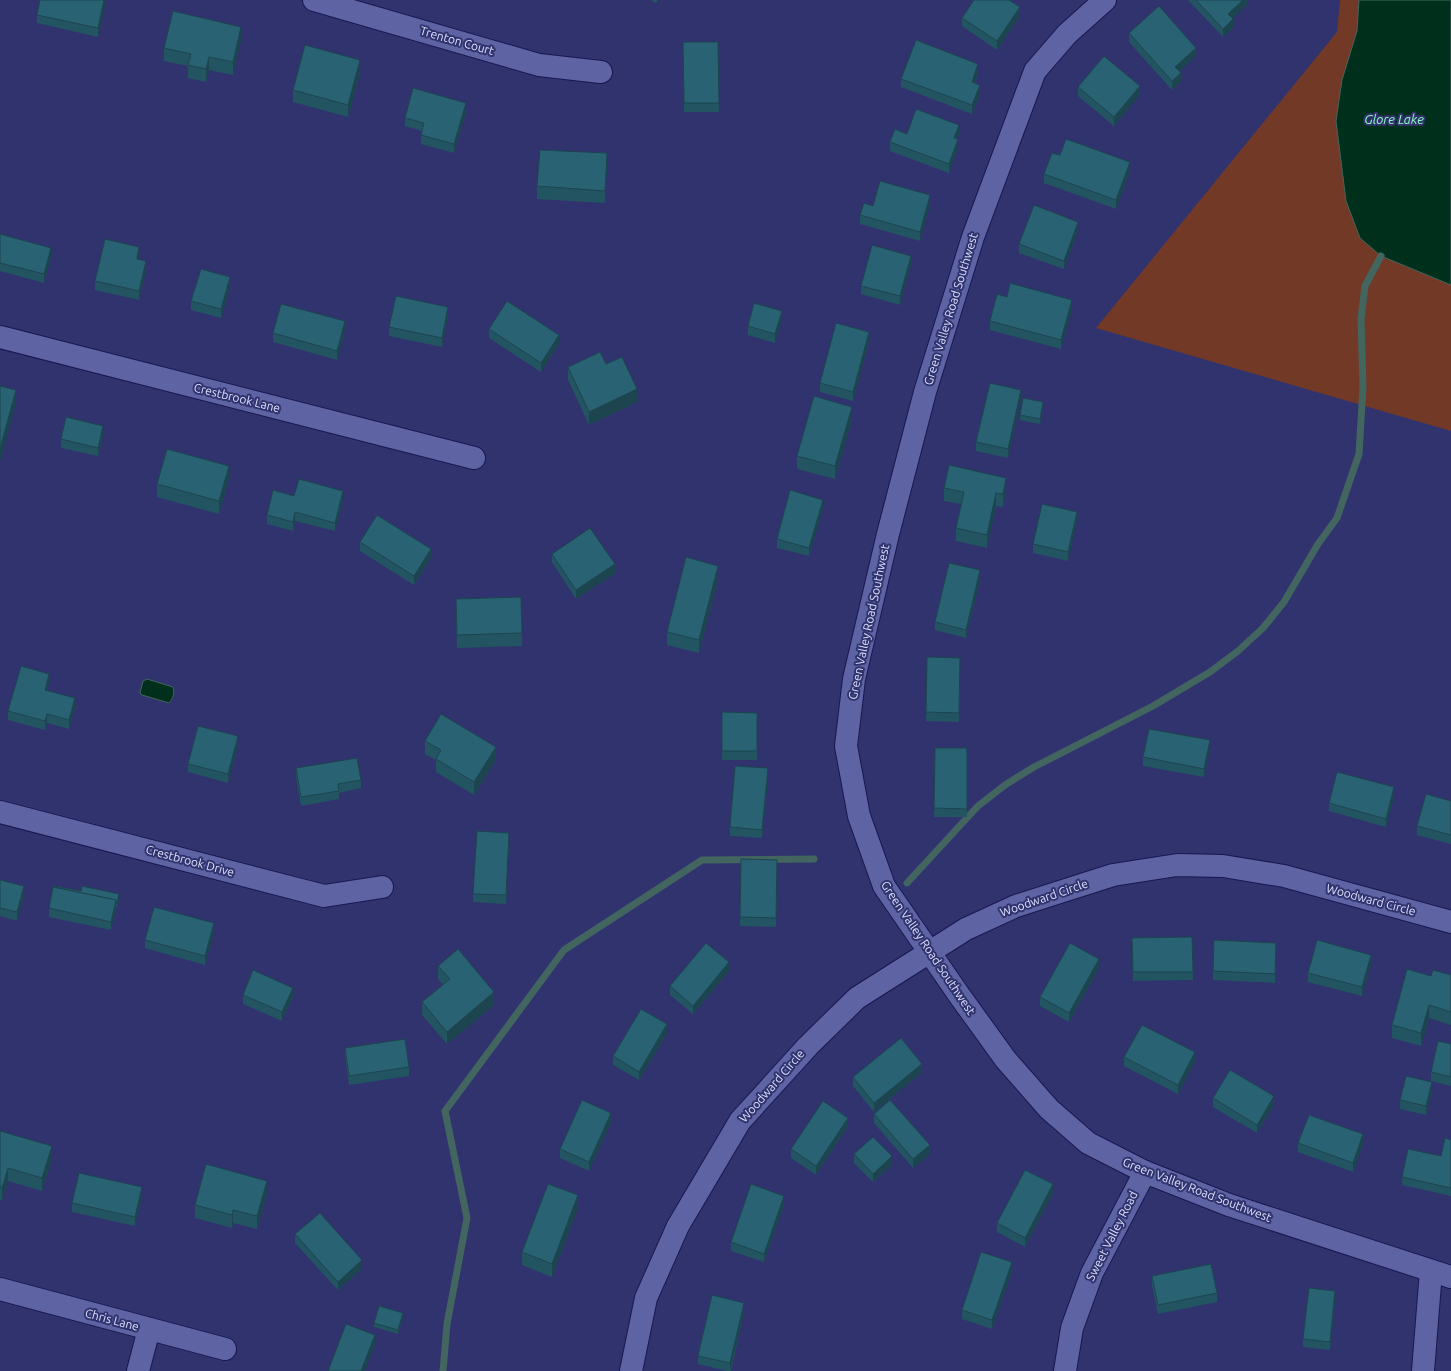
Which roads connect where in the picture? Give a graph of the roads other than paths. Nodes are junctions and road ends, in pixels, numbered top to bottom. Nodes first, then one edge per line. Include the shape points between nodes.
1 (314, 0) edge
2 (1105, 0) edge
3 (601, 72) dead end
4 (0, 337) edge
5 (474, 458) dead end
6 (0, 812) edge
7 (382, 887) dead end
8 (1451, 922) edge
9 (931, 953) junction
10 (1145, 1172) junction
11 (1441, 1274) edge
12 (0, 1289) edge
13 (149, 1329) junction
14 (225, 1350) dead end
15 (138, 1371) edge
16 (631, 1371) edge
17 (1065, 1371) edge
18 (1423, 1371) edge

1 - 3 street, Trenton Court via 539,65
2 - 9 street, Green Valley Road Southwest via 1067,34 1035,71 973,237 925,392 854,679 846,746 859,816 884,886
4 - 5 street, Crestbrook Lane
6 - 7 street, Crestbrook Drive via 324,896
8 - 9 street, Woodward Circle via 1284,876 1223,866 1176,865 1113,875 1016,906 966,929
9 - 10 street, Green Valley Road Southwest via 1006,1060 1049,1110 1088,1143
9 - 16 street, Woodward Circle via 857,998 808,1046 740,1120 678,1226 646,1298
10 - 11 street, Green Valley Road Southwest via 1229,1205
10 - 17 street, Sweet Valley Road via 1092,1273 1072,1328
11 - 18 street
12 - 13 street, Chris Lane
13 - 14 street, Chris Lane
13 - 15 street

